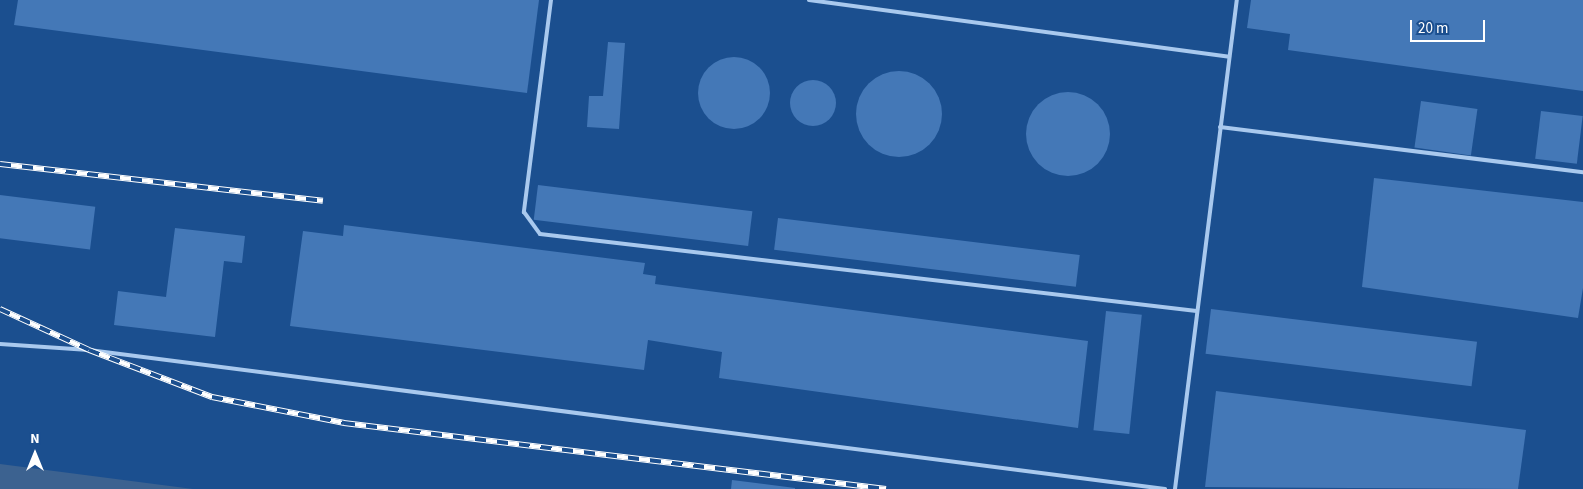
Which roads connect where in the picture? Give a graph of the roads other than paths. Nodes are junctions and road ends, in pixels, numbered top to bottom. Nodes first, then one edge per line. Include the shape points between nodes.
1 (552, 0) edge
2 (809, 0) edge
3 (1236, 0) edge
4 (1229, 57) junction
5 (1220, 127) junction
6 (1583, 172) edge
7 (1197, 311) junction
8 (0, 344) edge
9 (1165, 489) edge
10 (1175, 489) edge

1 - 7 lane via 524,212 540,234
2 - 4 lane
3 - 4 lane
4 - 5 lane
5 - 6 lane
5 - 7 lane
7 - 10 lane
8 - 9 lane via 90,350

